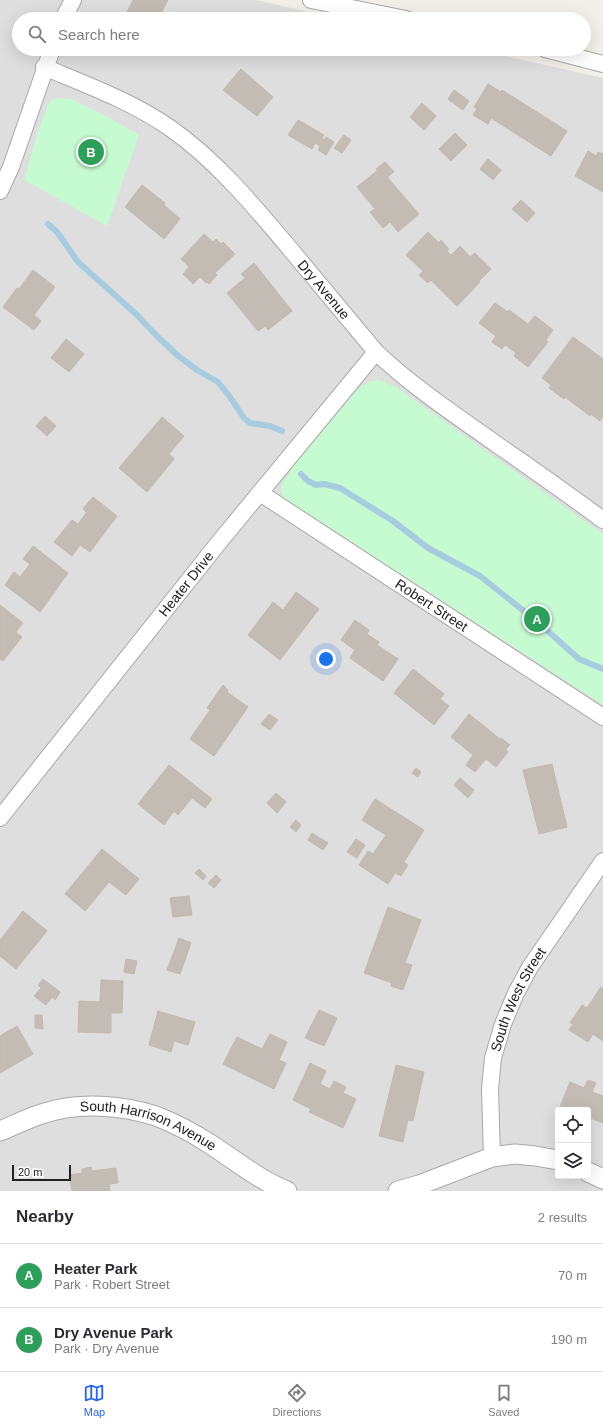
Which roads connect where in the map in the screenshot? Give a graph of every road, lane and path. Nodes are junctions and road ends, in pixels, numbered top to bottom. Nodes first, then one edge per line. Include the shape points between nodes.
1 (73, 0) edge
2 (311, 0) edge
3 (67, 12) edge
4 (371, 12) edge
5 (49, 56) edge
6 (572, 56) edge
7 (603, 64) edge
8 (44, 67) junction
9 (0, 191) edge
10 (376, 352) junction
11 (260, 493) junction
12 (603, 520) edge
13 (603, 717) edge
14 (0, 818) edge
15 (603, 861) edge
16 (0, 1131) edge
17 (492, 1157) junction
18 (555, 1159) edge
19 (591, 1173) edge
20 (603, 1179) edge
21 (287, 1191) edge
22 (398, 1191) edge

1 - 3 street
2 - 4 street
5 - 8 street
6 - 7 street
8 - 9 street via 11,167
8 - 10 street, Dry Avenue via 138,108 193,145 245,196
10 - 11 street, Heater Drive
10 - 12 street, Dry Avenue via 448,411
11 - 13 street, Robert Street
11 - 14 street, Heater Drive
15 - 17 street, South West Street via 530,967 503,1024 493,1058 490,1089
16 - 21 street, South Harrison Avenue via 44,1113 68,1108 104,1107 141,1112 204,1140 258,1176
17 - 18 street via 515,1154
17 - 22 street
19 - 20 street

